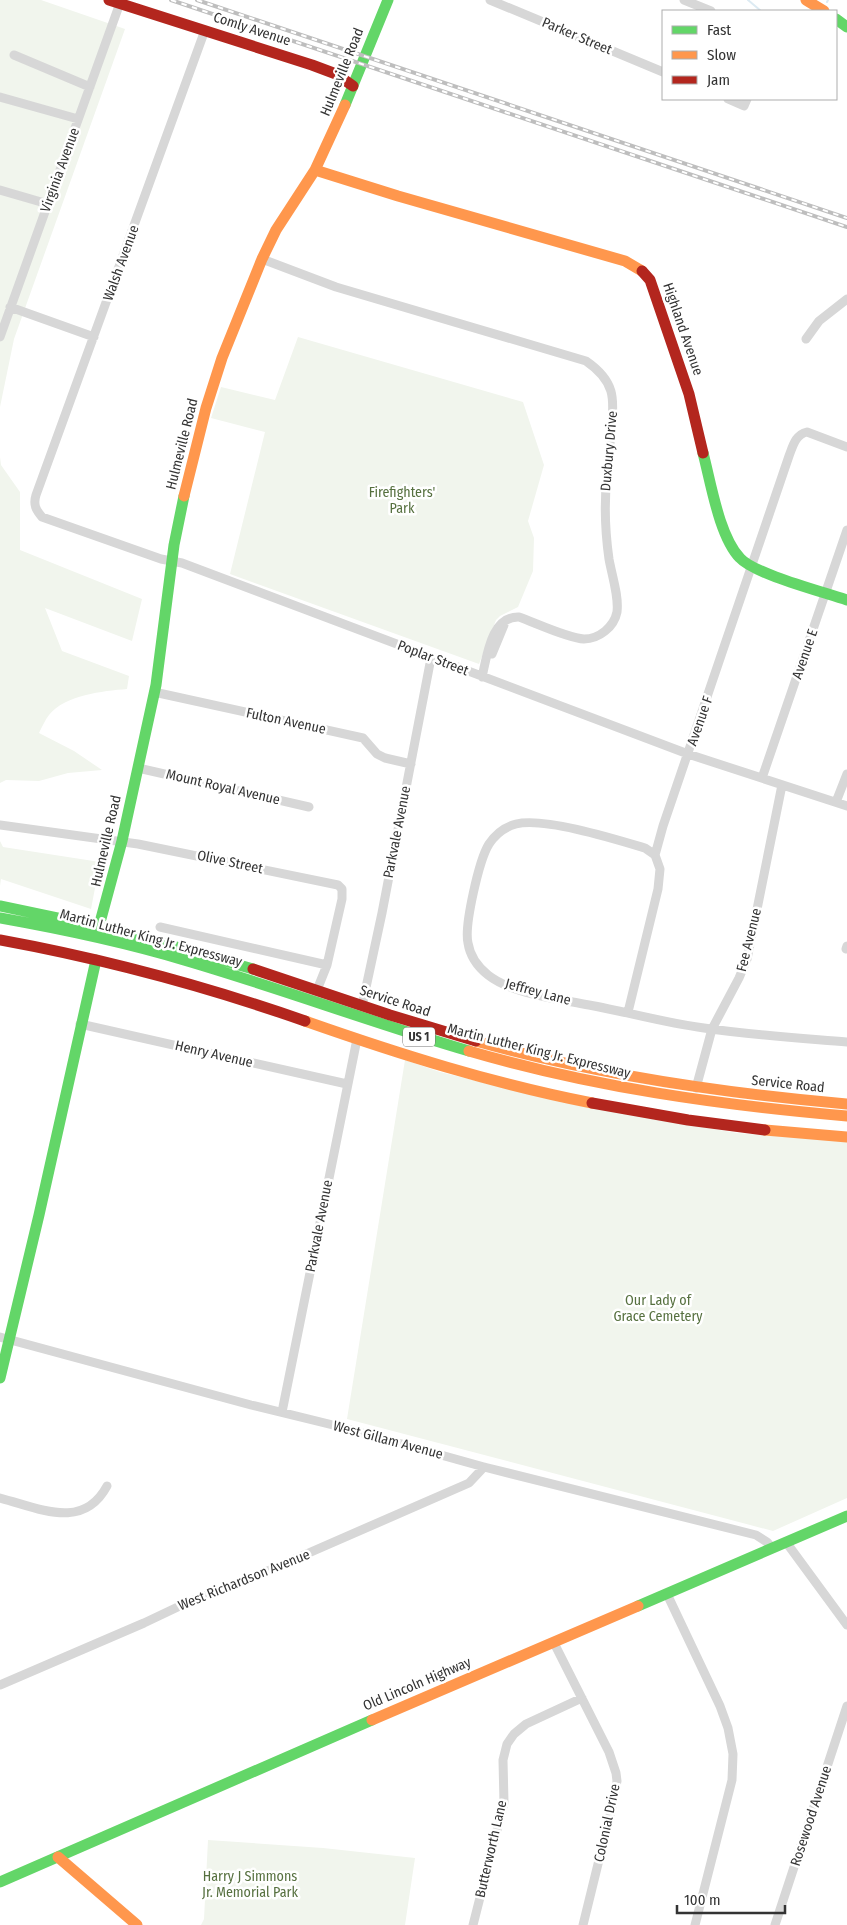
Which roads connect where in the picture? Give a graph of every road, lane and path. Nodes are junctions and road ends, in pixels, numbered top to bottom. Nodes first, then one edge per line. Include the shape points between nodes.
1 (388, 0) edge
2 (490, 0) edge
3 (684, 0) edge
4 (806, 0) edge
5 (114, 2) edge
6 (709, 10) edge
7 (822, 10) edge
8 (205, 30) junction
9 (14, 55) dead end
10 (662, 72) edge
11 (352, 86) junction
12 (90, 87) junction
13 (0, 97) edge
14 (78, 119) junction
15 (315, 170) junction
16 (0, 190) edge
17 (48, 204) junction
18 (262, 259) junction
19 (847, 299) edge
20 (10, 307) junction
21 (0, 337) edge
22 (94, 337) junction
23 (806, 339) dead end
24 (847, 447) edge
25 (36, 495) joint
26 (847, 530) edge
27 (172, 560) junction
28 (752, 566) junction
29 (826, 593) junction
30 (847, 600) edge
31 (431, 658) junction
32 (482, 676) junction
33 (154, 692) junction
34 (688, 754) junction
35 (411, 764) junction
36 (138, 768) junction
37 (847, 774) edge
38 (762, 778) junction
39 (782, 785) junction
40 (836, 802) junction
41 (847, 806) edge
42 (309, 807) dead end
43 (0, 825) edge
44 (122, 841) junction
45 (655, 856) junction
46 (0, 906) edge
47 (0, 918) edge
48 (99, 926) junction
49 (0, 927) edge
50 (160, 927) dead end
51 (0, 940) edge
52 (96, 960) junction
53 (327, 965) junction
54 (317, 990) junction
55 (362, 1006) junction
56 (628, 1012) junction
57 (80, 1024) junction
58 (712, 1029) junction
59 (357, 1040) junction
60 (847, 1042) edge
61 (347, 1084) junction
62 (696, 1088) junction
63 (847, 1104) edge
64 (847, 1116) edge
65 (847, 1125) edge
66 (847, 1138) edge
67 (4, 1339) edge
68 (0, 1378) edge
69 (282, 1412) junction
70 (484, 1467) junction
71 (107, 1486) dead end
72 (0, 1498) edge
73 (847, 1516) edge
74 (786, 1542) junction
75 (772, 1548) junction
76 (667, 1594) junction
77 (847, 1625) edge
78 (554, 1643) junction
79 (0, 1686) edge
80 (582, 1698) junction
81 (847, 1706) edge
82 (58, 1857) junction
83 (0, 1882) edge
84 (137, 1925) edge
85 (473, 1925) edge
86 (583, 1925) edge
87 (695, 1925) edge
88 (775, 1925) edge

1 - 11 main road, Hulmeville Road
2 - 10 street, Parker Street
3 - 6 street
4 - 7 main road
5 - 8 main road, Comly Avenue
5 - 12 street, Virginia Avenue
8 - 11 main road, Comly Avenue via 328,71 344,78
8 - 22 street, Walsh Avenue
9 - 12 street
11 - 15 main road, Hulmeville Road
12 - 14 street, Virginia Avenue
13 - 14 street
14 - 17 street, Virginia Avenue
15 - 18 main road, Hulmeville Road via 276,230
15 - 28 main road, Highland Avenue via 625,261 646,274 689,394 726,538 737,555
16 - 17 street
17 - 20 street, Virginia Avenue
18 - 27 main road, Hulmeville Road via 222,358 206,408
18 - 32 street, Duxbury Drive via 336,287 586,361 603,375 612,390 614,407 605,524 617,604 615,618 601,634 583,639 519,617 505,620
19 - 23 street via 819,321
20 - 21 street, Virginia Avenue
20 - 22 street
22 - 25 street, Walsh Avenue
24 - 28 street, Avenue F via 807,432 800,435 789,456
25 - 27 street, Poplar Street via 35,506 42,517 161,559
26 - 29 street, Avenue E
27 - 31 street, Poplar Street
27 - 33 main road, Hulmeville Road
28 - 29 main road, Highland Avenue
28 - 34 street, Avenue F
29 - 30 main road, Highland Avenue
29 - 38 street, Avenue E
31 - 32 street, Poplar Street
31 - 35 street, Parkvale Avenue
32 - 34 street, Poplar Street
33 - 35 street, Fulton Avenue via 363,738 384,758
33 - 36 main road, Hulmeville Road
34 - 38 street, Poplar Street
34 - 45 street, Avenue F
35 - 55 street, Parkvale Avenue
36 - 42 street, Mount Royal Avenue
36 - 44 main road, Hulmeville Road
37 - 40 street
38 - 39 street, Poplar Street
39 - 40 street, Poplar Street
39 - 58 street, Fee Avenue via 747,959
40 - 41 street, Poplar Street
43 - 44 street, Olive Street
44 - 48 main road, Hulmeville Road
44 - 53 street, Olive Street via 338,885 342,889 342,899
45 - 56 street, Avenue F via 660,869 658,888
45 - 56 street, Jeffrey Lane via 645,848 547,824 526,822 511,826 496,835 487,848 468,927 468,946 473,957 496,981 525,991
46 - 48 main road, Service Road
47 - 64 main road, Martin Luther King Jr. Expressway / US 1 via 84,934 178,958 434,1042 548,1072 692,1099
48 - 54 main road, Service Road via 214,956
49 - 65 main road, Martin Luther King Jr. Expressway / US 1 via 176,967 422,1048 546,1081 701,1110
50 - 53 street
51 - 52 main road
52 - 57 main road
52 - 59 main road via 227,995
53 - 54 street
54 - 55 main road, Service Road
55 - 62 main road, Service Road via 512,1051
56 - 58 street, Jeffrey Lane
57 - 61 street, Henry Avenue
57 - 67 main road via 38,1216
58 - 60 street, Jeffrey Lane
58 - 62 street, Fee Avenue
59 - 61 street, Parkvale Avenue
59 - 66 main road via 495,1081 621,1109 738,1127
61 - 69 street, Parkvale Avenue
62 - 63 main road, Service Road
67 - 68 main road
67 - 69 street, West Gillam Avenue
69 - 70 street, West Gillam Avenue
70 - 75 street, West Gillam Avenue via 756,1535
70 - 79 street, West Richardson Avenue via 469,1483
71 - 72 street via 101,1497 84,1511 67,1514
73 - 74 main road, Old Lincoln Highway
74 - 75 main road, Old Lincoln Highway
74 - 77 street
75 - 76 main road, Old Lincoln Highway
76 - 78 main road, Old Lincoln Highway
76 - 87 street via 720,1706 733,1754 732,1780
78 - 80 street, Colonial Drive
78 - 82 main road, Old Lincoln Highway
80 - 85 street, Butterworth Lane via 526,1724 507,1744 502,1760 504,1803
80 - 86 street, Colonial Drive via 613,1762 617,1781
81 - 88 street, Rosewood Avenue
82 - 83 main road, Old Lincoln Highway
82 - 84 main road

